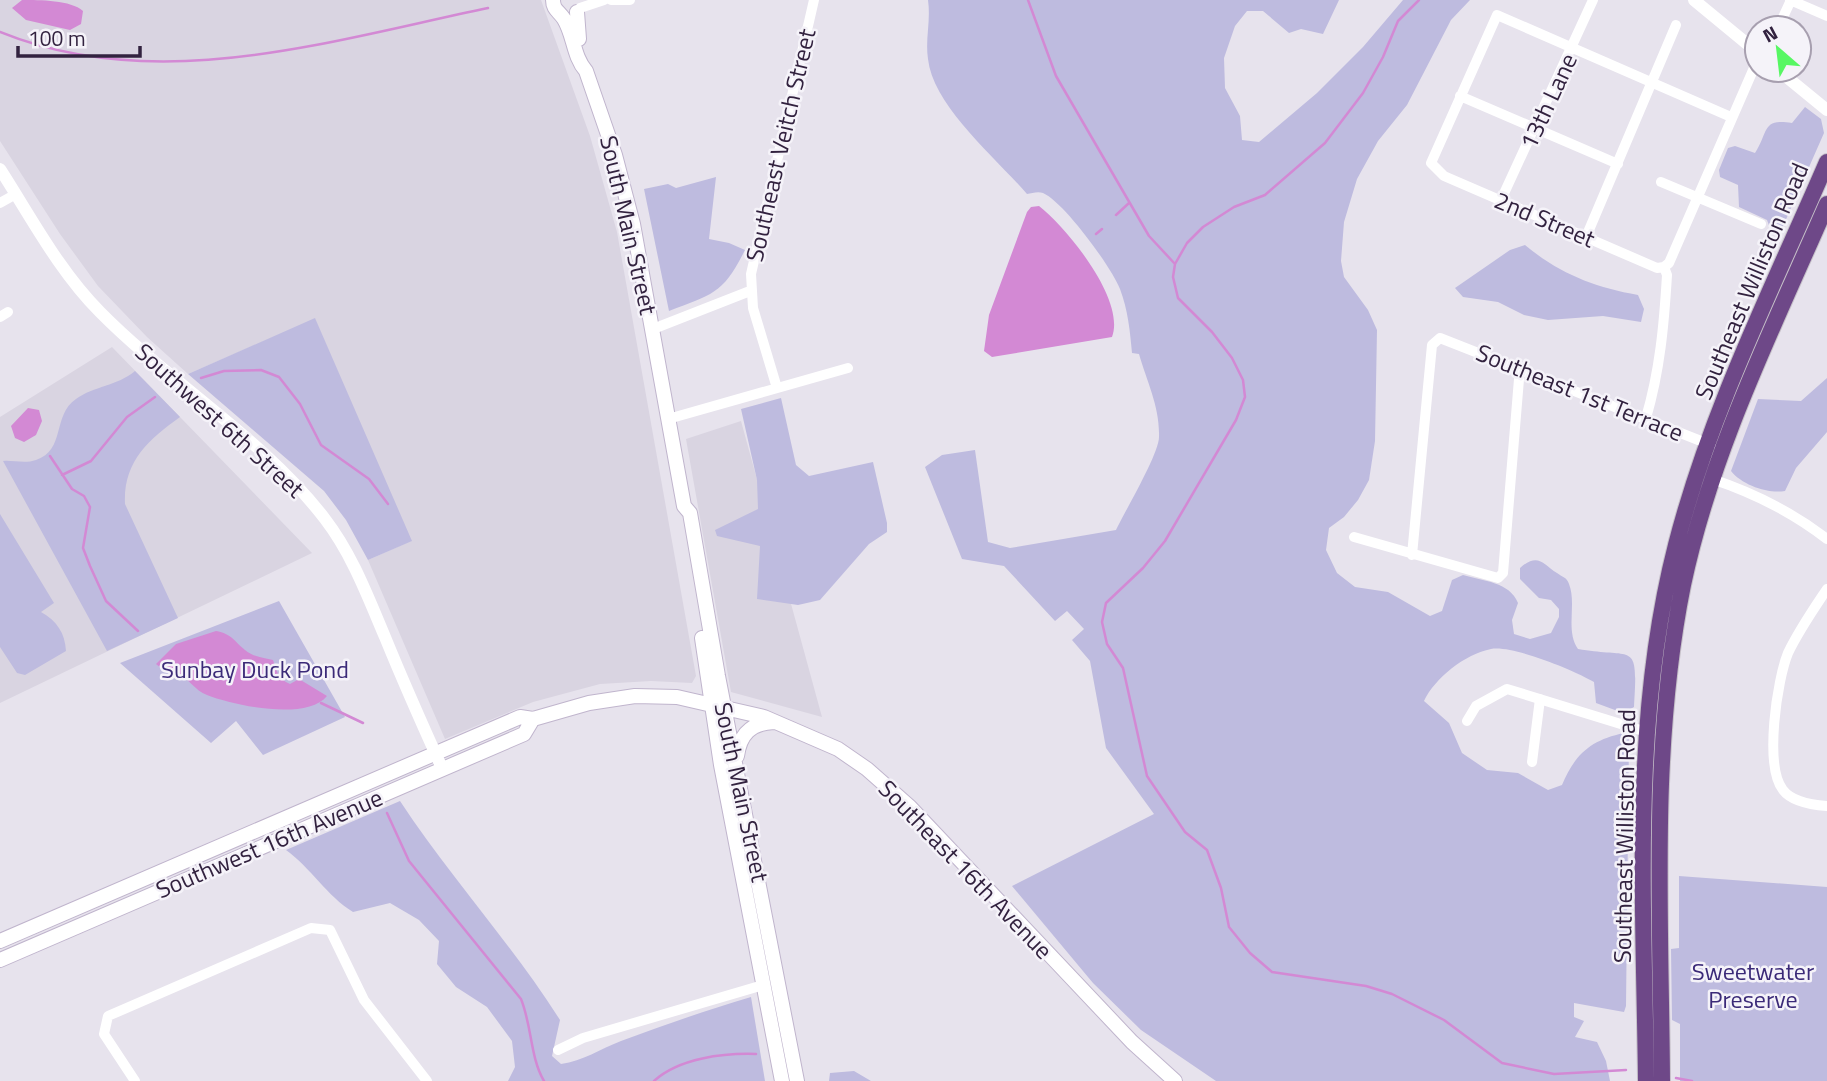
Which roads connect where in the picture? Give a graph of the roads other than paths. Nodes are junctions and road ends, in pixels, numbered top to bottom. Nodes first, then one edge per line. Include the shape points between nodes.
1 (553, 0) edge
2 (604, 0) edge
3 (611, 0) edge
4 (631, 0) edge
5 (814, 0) edge
6 (1593, 0) edge
7 (1694, 0) edge
8 (1790, 0) edge
9 (579, 7) edge
10 (562, 16) junction
11 (1827, 16) edge
12 (1676, 25) dead end
13 (1743, 40) edge
14 (1572, 48) junction
15 (586, 71) junction
16 (1651, 82) junction
17 (1746, 84) edge
18 (1795, 84) edge
19 (1461, 96) junction
20 (1827, 110) edge
21 (1731, 117) junction
22 (1536, 128) junction
23 (1827, 162) edge
24 (1618, 164) junction
25 (0, 169) edge
26 (1661, 182) dead end
27 (16, 194) junction
28 (1698, 197) junction
29 (1501, 201) junction
30 (0, 202) edge
31 (1827, 204) edge
32 (1761, 224) dead end
33 (1586, 237) junction
34 (1664, 267) junction
35 (1782, 286) junction
36 (750, 291) junction
37 (653, 329) junction
38 (1520, 367) junction
39 (848, 368) dead end
40 (777, 388) junction
41 (1646, 418) junction
42 (668, 419) junction
43 (1707, 443) junction
44 (1723, 450) junction
45 (1713, 479) junction
46 (1354, 537) dead end
47 (1827, 539) edge
48 (1412, 555) junction
49 (1827, 589) edge
50 (1660, 618) junction
51 (1677, 621) junction
52 (1540, 699) junction
53 (717, 705) junction
54 (533, 719) junction
55 (1467, 721) dead end
56 (779, 723) junction
57 (1646, 732) junction
58 (1662, 737) junction
59 (436, 754) junction
60 (1532, 762) dead end
61 (736, 765) junction
62 (442, 768) junction
63 (1827, 806) edge
64 (761, 887) junction
65 (743, 888) junction
66 (0, 941) edge
67 (0, 960) edge
68 (779, 983) junction
69 (763, 985) junction
70 (558, 1050) dead end
71 (135, 1081) edge
72 (427, 1081) edge
73 (782, 1081) edge
74 (797, 1081) edge
75 (1175, 1081) edge
76 (1646, 1081) edge
77 (1662, 1081) edge

1 - 10 main road, South Main Street
2 - 9 street
3 - 4 street
5 - 36 street, Southeast Veitch Street via 753,254
6 - 14 street, 13th Lane
7 - 13 street
8 - 11 street
9 - 10 main road
9 - 15 main road, South Main Street via 577,29
10 - 15 main road, South Main Street via 579,64
12 - 16 street
14 - 16 street
14 - 19 street via 1497,15
14 - 22 street, 13th Lane
15 - 37 main road, South Main Street via 621,176
16 - 21 street
16 - 24 street
17 - 21 street
18 - 20 street
19 - 22 street
19 - 29 street, 2nd Street via 1431,163 1444,176
21 - 28 street
22 - 24 street
22 - 29 street, 13th Lane
23 - 35 highway, Southeast Williston Road
24 - 33 street
25 - 27 street, Southwest 6th Street
26 - 28 street
27 - 30 street
27 - 59 street, Southwest 6th Street via 60,263 98,310 172,379 263,453 326,519 365,589
28 - 32 street
28 - 34 street
29 - 33 street, 2nd Street
31 - 35 highway, Southeast Williston Road
33 - 34 street, 2nd Street
34 - 41 street via 1659,373
35 - 43 highway, Southeast Williston Road
35 - 44 highway, Southeast Williston Road
36 - 37 street
36 - 40 street
37 - 42 main road, South Main Street
38 - 41 street, Southeast 1st Terrace
38 - 48 street via 1503,573 1498,578
38 - 48 street, Southeast 1st Terrace via 1445,338 1432,345
39 - 40 street
40 - 42 street
41 - 43 street, Southeast 1st Terrace
42 - 53 main road, South Main Street via 684,506 690,513
43 - 44 street, Southeast 1st Terrace
43 - 50 highway, Southeast Williston Road
44 - 45 highway, Southeast Williston Road
45 - 47 street via 1789,512
45 - 51 highway, Southeast Williston Road
46 - 48 street
49 - 63 street via 1787,656 1778,694 1774,770 1783,790 1797,800
50 - 51 highway
50 - 57 highway, Southeast Williston Road
51 - 58 highway, Southeast Williston Road
52 - 55 street via 1507,689 1476,706
52 - 57 street
52 - 60 street
53 - 54 main road, Southwest 16th Avenue via 677,697 635,696
53 - 56 main road, Southeast 16th Avenue
53 - 61 main road, South Main Street
53 - 65 main road, South Main Street
54 - 59 main road, Southwest 16th Avenue via 520,717
54 - 62 main road, Southwest 16th Avenue via 524,734
56 - 61 main road via 749,729 740,742
56 - 75 main road, Southeast 16th Avenue via 838,750 895,792 1132,1042
57 - 58 street
57 - 76 highway, Southeast Williston Road
58 - 77 highway, Southeast Williston Road
59 - 62 street, Southwest 6th Street
59 - 66 main road, Southwest 16th Avenue
61 - 64 main road, South Main Street
62 - 67 main road, Southwest 16th Avenue
64 - 65 main road
64 - 68 main road, South Main Street
65 - 69 main road, South Main Street
68 - 69 main road
68 - 74 main road, South Main Street
69 - 70 street via 583,1038
69 - 73 main road, South Main Street
71 - 72 street via 104,1034 108,1017 320,928 330,930 364,1000

